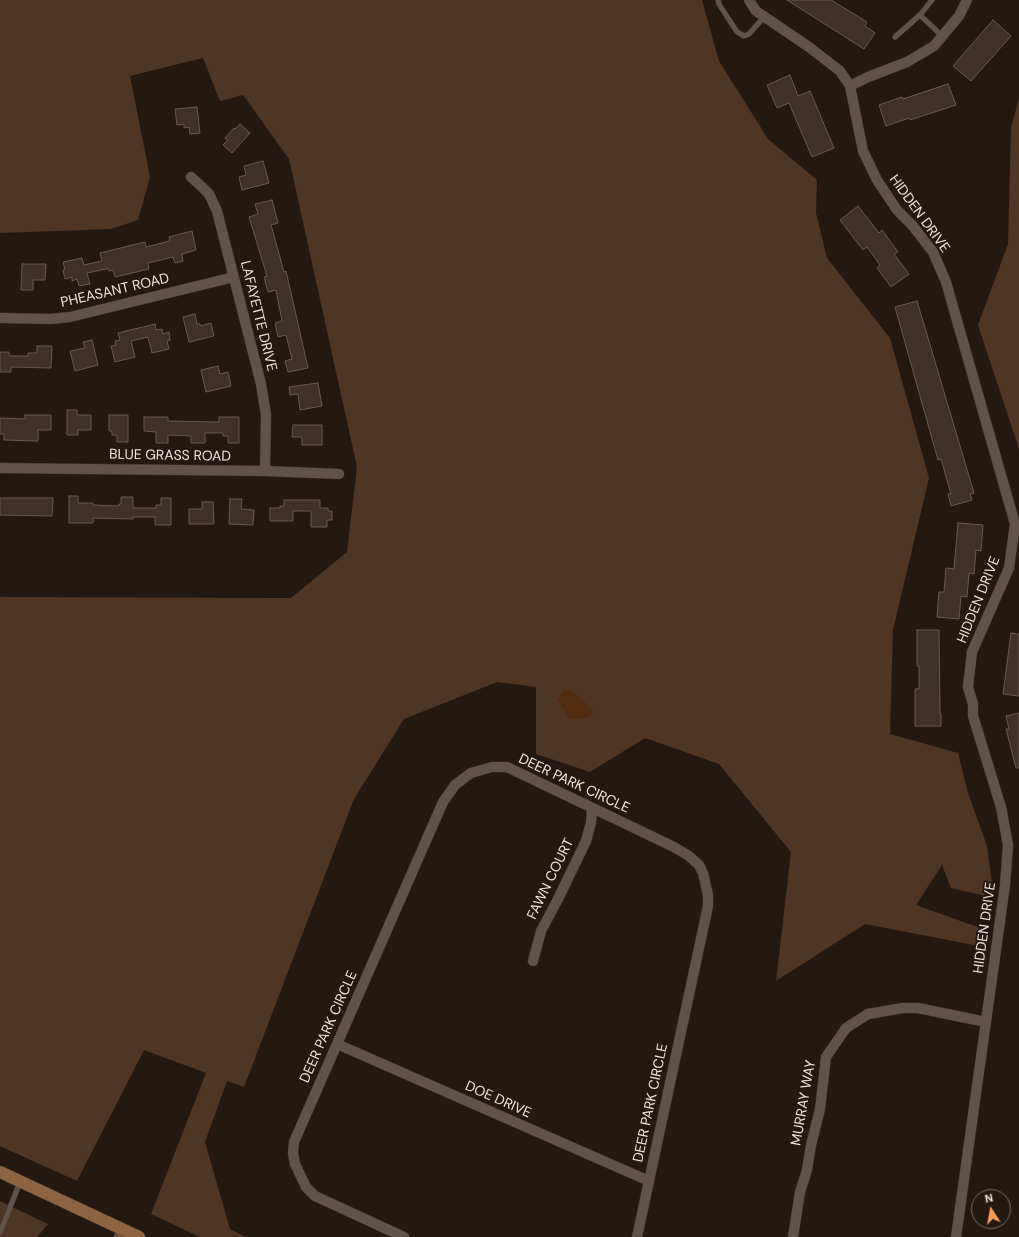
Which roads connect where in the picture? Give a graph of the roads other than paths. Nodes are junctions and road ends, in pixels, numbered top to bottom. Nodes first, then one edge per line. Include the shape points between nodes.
1 (718, 0) edge
2 (749, 0) edge
3 (932, 0) edge
4 (967, 0) edge
5 (920, 15) junction
6 (764, 17) junction
7 (942, 36) junction
8 (895, 37) dead end
9 (850, 86) junction
10 (191, 178) dead end
11 (234, 276) junction
12 (0, 318) edge
13 (0, 468) edge
14 (265, 471) junction
15 (339, 474) dead end
16 (592, 808) junction
17 (533, 961) dead end
18 (986, 1022) junction
19 (337, 1044) junction
20 (0, 1172) edge
21 (649, 1181) junction
22 (20, 1182) junction
23 (0, 1233) edge
24 (120, 1233) edge
25 (139, 1237) edge
26 (404, 1237) edge
27 (637, 1237) edge
28 (793, 1237) edge
29 (956, 1237) edge

1 - 6 lane via 737,32 744,36
2 - 6 street, HIDDEN DRIVE via 756,12
3 - 5 lane
4 - 7 street via 959,16
5 - 7 lane
5 - 8 lane
6 - 9 street, HIDDEN DRIVE via 840,71
7 - 9 street via 934,46 907,62
9 - 18 street, HIDDEN DRIVE via 863,151 877,180 897,210 912,224 933,252 946,282 1015,524 1009,568 972,652 968,687 973,704 973,716 1001,807 1008,845 1006,885
10 - 11 street, LAFAYETTE DRIVE via 202,187 214,203
11 - 12 street, PHEASANT ROAD via 70,317
11 - 14 street, LAFAYETTE DRIVE via 263,395 266,416
13 - 14 street, BLUE GRASS ROAD
14 - 15 street, BLUE GRASS ROAD
16 - 17 street, FAWN COURT via 586,841 541,931
16 - 19 street, DEER PARK CIRCLE via 507,768 484,768 471,773 455,785 443,802
16 - 21 street, DEER PARK CIRCLE via 689,856 703,873 708,895 708,906
18 - 28 street, MURRAY WAY via 918,1008 903,1008 868,1014 846,1028 826,1057 820,1108 800,1192
18 - 29 street, HIDDEN DRIVE
19 - 21 street, DOE DRIVE
19 - 26 street, DEER PARK CIRCLE via 294,1142 295,1164 306,1187 315,1196
20 - 22 main road
21 - 27 street, DEER PARK CIRCLE
22 - 23 lane
22 - 24 main road
24 - 25 main road

